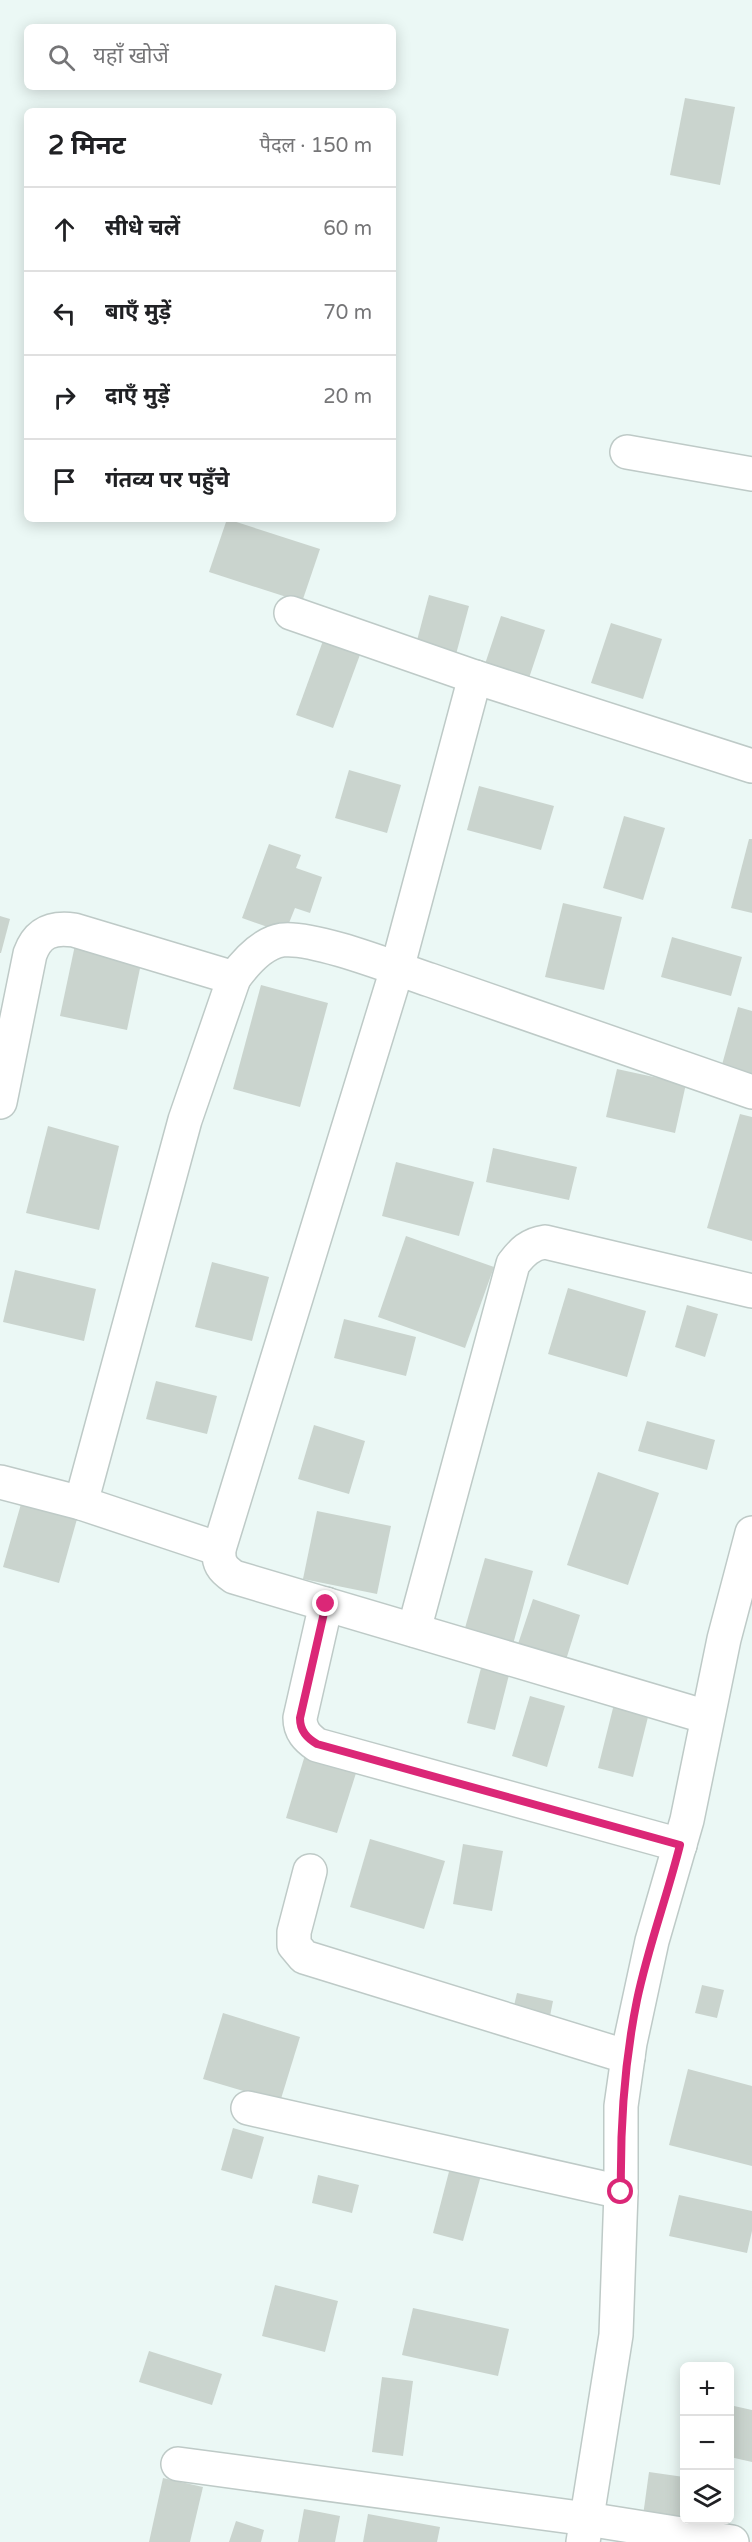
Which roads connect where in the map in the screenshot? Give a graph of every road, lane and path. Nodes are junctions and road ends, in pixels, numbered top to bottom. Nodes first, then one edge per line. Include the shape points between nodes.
1 (627, 452) dead end
2 (752, 474) edge
3 (291, 613) dead end
4 (475, 677) junction
5 (752, 766) edge
6 (397, 969) junction
7 (234, 978) junction
8 (752, 1092) edge
9 (0, 1102) edge
10 (752, 1291) edge
11 (0, 1482) edge
12 (81, 1503) junction
13 (752, 1533) edge
14 (219, 1549) junction
15 (326, 1604) junction
16 (414, 1630) junction
17 (707, 1717) junction
18 (680, 1845) junction
19 (310, 1871) dead end
20 (628, 2057) junction
21 (248, 2108) dead end
22 (621, 2192) junction
23 (178, 2464) dead end
24 (585, 2530) edge
25 (732, 2542) edge

1 - 2 street
3 - 4 street
4 - 5 street
4 - 6 street
6 - 7 street via 304,940 281,940 260,950
6 - 8 street
6 - 14 street
7 - 9 street via 74,930 44,932 30,954
7 - 12 street via 185,1120
10 - 16 street via 545,1242 535,1243 523,1252 513,1264
11 - 12 street
12 - 14 street
13 - 17 street
14 - 15 street via 218,1561 234,1577
15 - 16 street
15 - 18 street via 300,1718 308,1739
16 - 17 street
17 - 18 street
18 - 20 street via 637,2000
19 - 20 street via 294,1932 294,1945 304,1957
20 - 22 street via 621,2106
21 - 22 street
22 - 24 street via 616,2335
23 - 24 street
24 - 25 street

